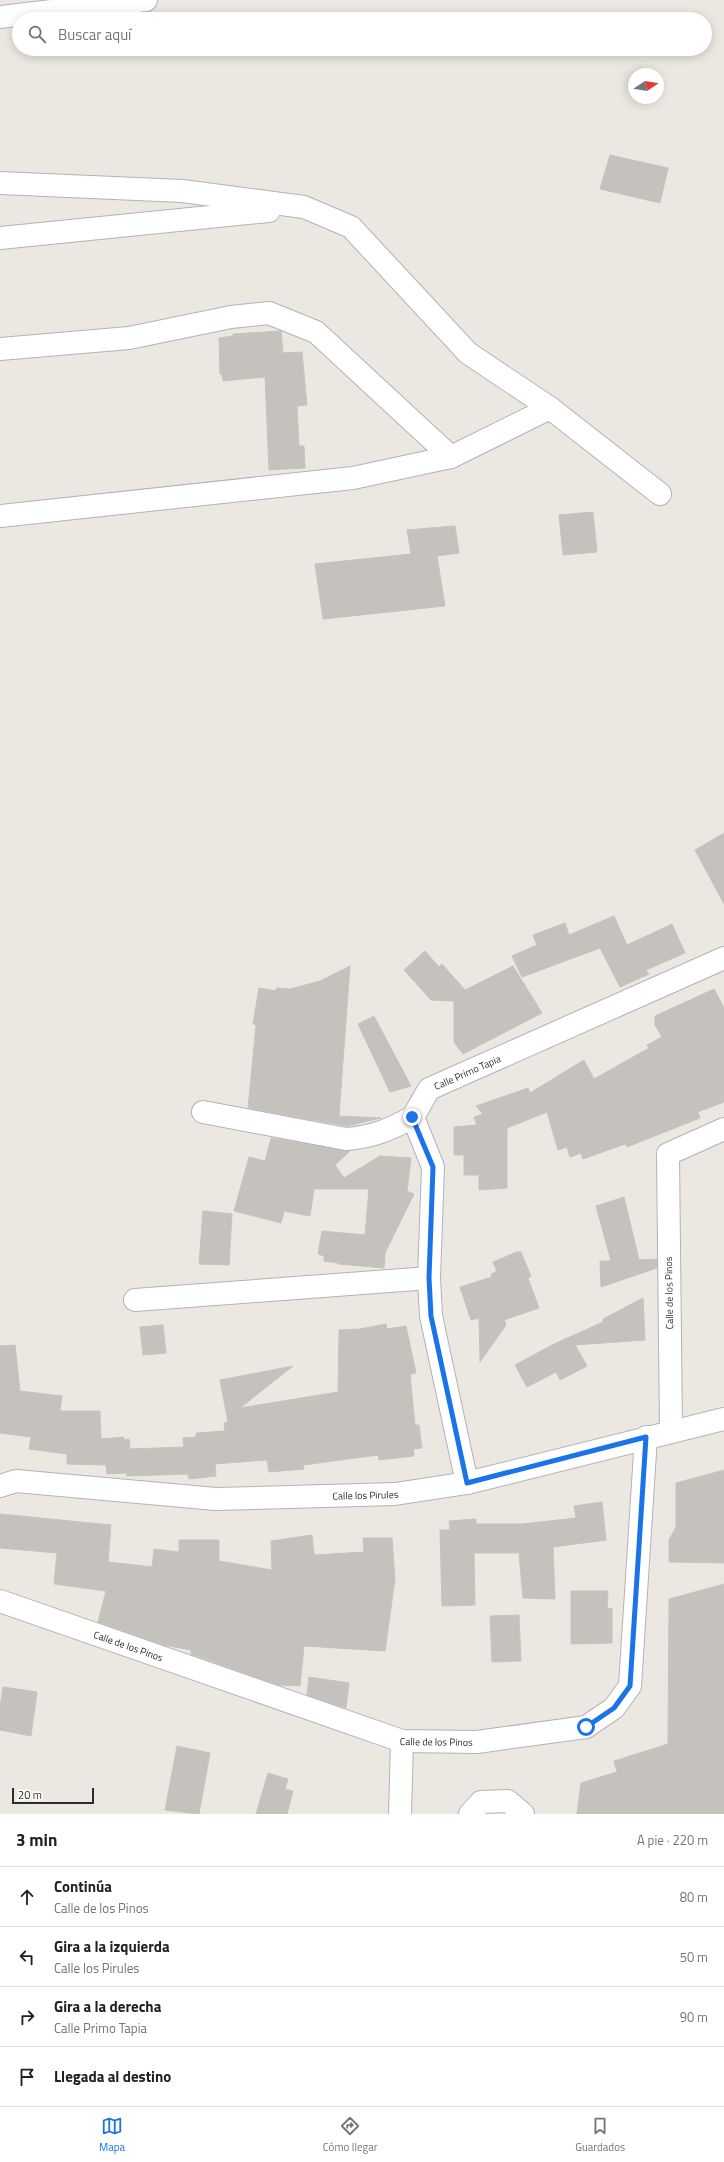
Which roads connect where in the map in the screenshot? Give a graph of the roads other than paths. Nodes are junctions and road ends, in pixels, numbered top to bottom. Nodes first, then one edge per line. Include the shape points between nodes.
1 (146, 0) edge
2 (43, 12) edge
3 (12, 16) edge
4 (0, 17) edge
5 (0, 183) edge
6 (304, 207) junction
7 (0, 238) edge
8 (0, 349) edge
9 (550, 408) junction
10 (451, 457) junction
11 (660, 494) dead end
12 (0, 516) edge
13 (724, 958) edge
14 (204, 1112) dead end
15 (412, 1117) junction
16 (724, 1130) edge
17 (429, 1278) junction
18 (135, 1300) dead end
19 (724, 1419) edge
20 (671, 1432) junction
21 (646, 1437) junction
22 (467, 1483) junction
23 (0, 1486) edge
24 (0, 1601) edge
25 (402, 1741) junction
26 (400, 1814) edge
27 (470, 1814) edge
28 (524, 1814) edge

1 - 2 street
3 - 4 street
5 - 6 street via 182,191
6 - 7 street
6 - 9 street via 351,227 468,353
8 - 10 street via 129,338 231,317 269,314 316,332
9 - 10 street
9 - 11 street
10 - 12 street via 353,478
13 - 15 street, Calle Primo Tapia via 430,1089
14 - 15 street via 346,1139 363,1138 385,1132
15 - 17 street via 433,1167
16 - 20 street, Calle de los Pinos via 668,1154
17 - 18 street
17 - 22 street via 431,1316
19 - 20 street, Calle los Pirules
20 - 21 street, Calle los Pirules
21 - 22 street, Calle los Pirules
21 - 25 street, Calle de los Pinos via 630,1686 614,1708 586,1727 477,1742
22 - 23 street, Calle los Pirules via 395,1494 216,1499 16,1481
24 - 25 street, Calle de los Pinos
25 - 26 street
27 - 28 street via 481,1802 508,1801

